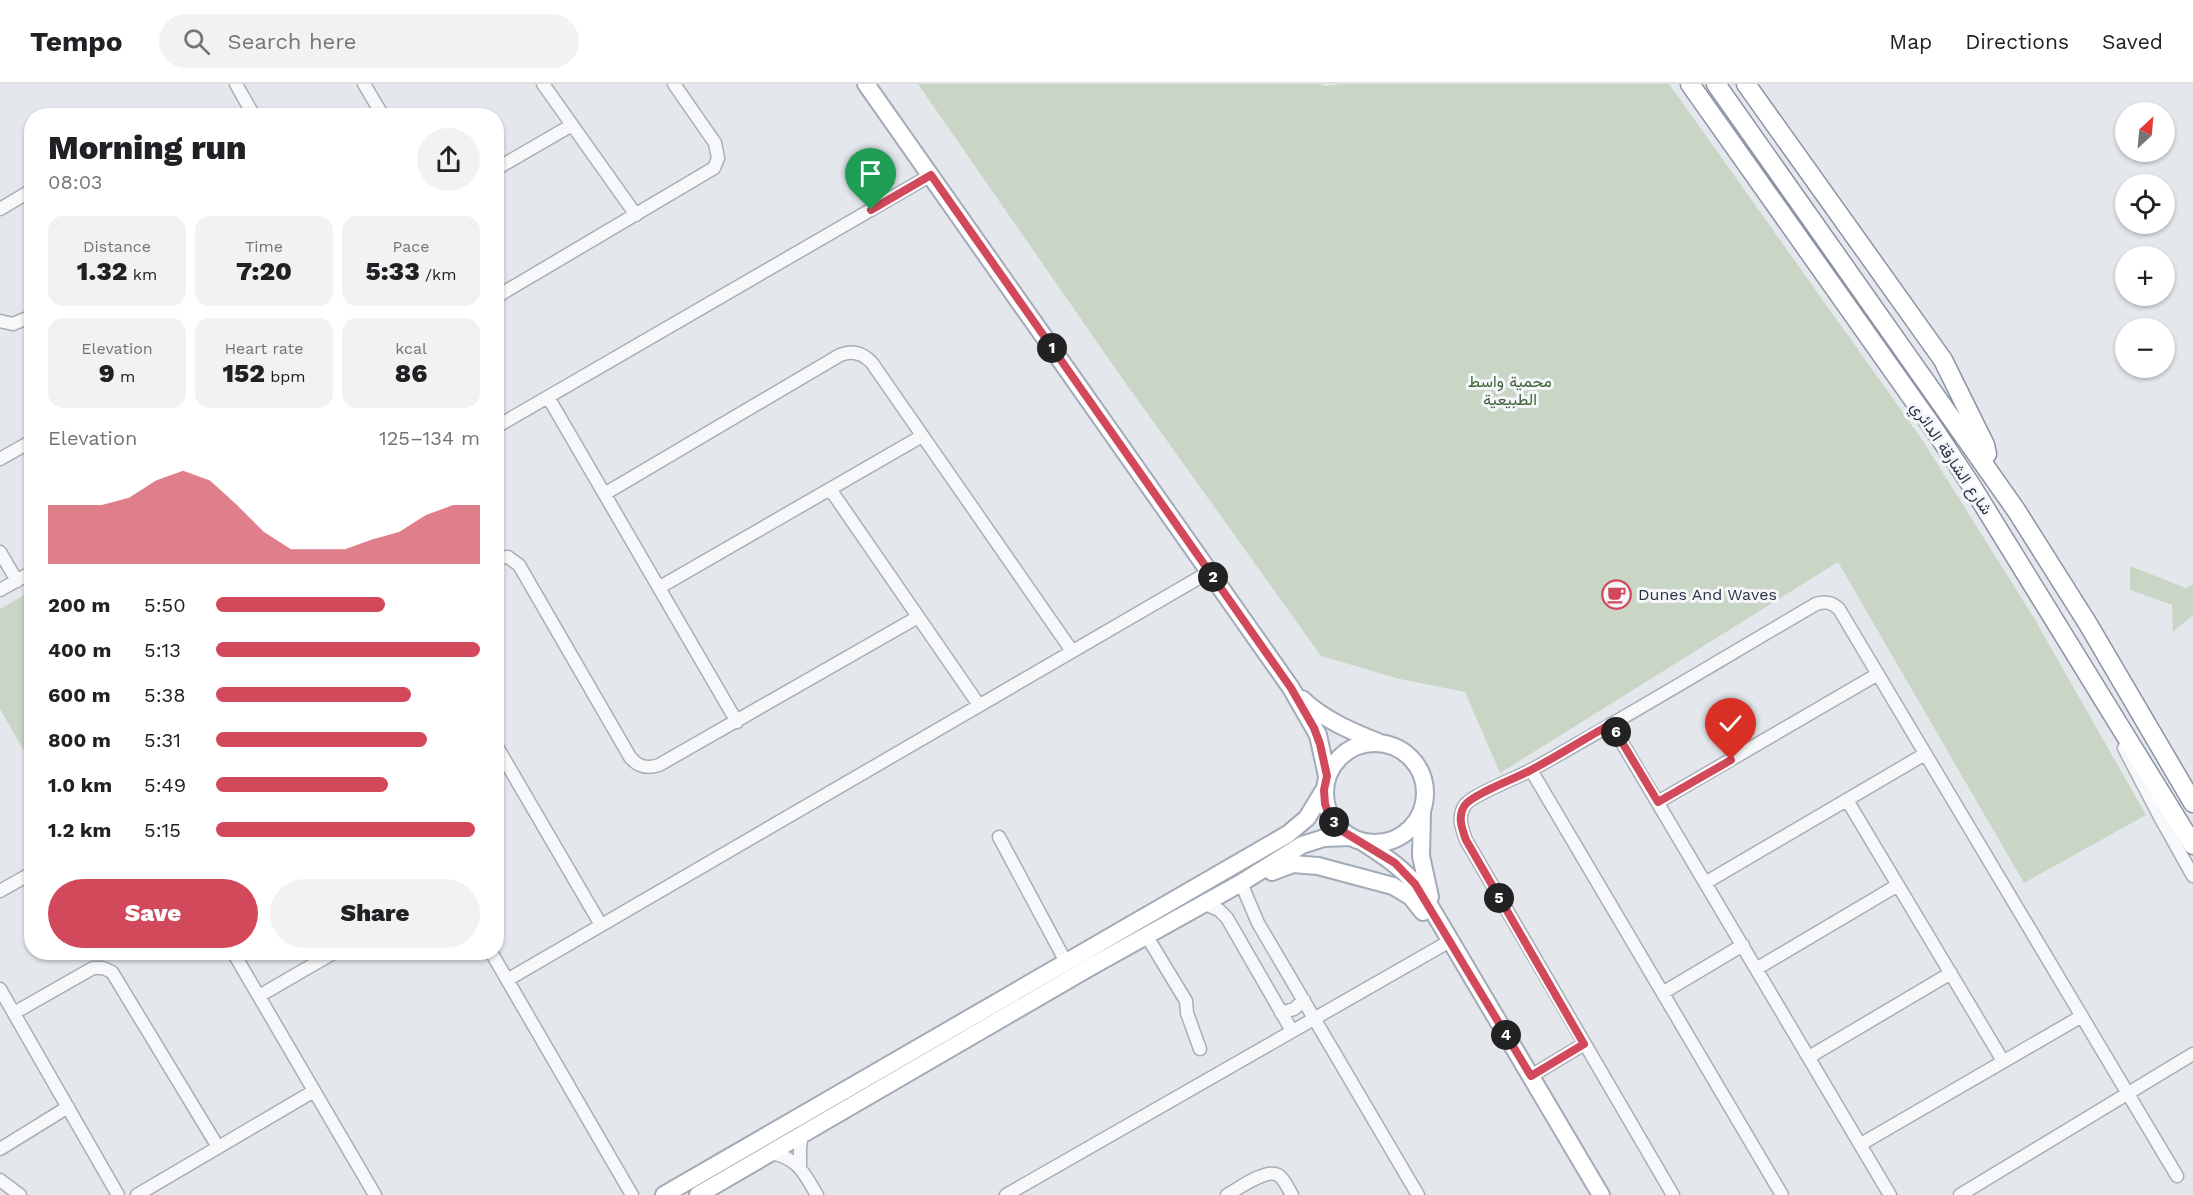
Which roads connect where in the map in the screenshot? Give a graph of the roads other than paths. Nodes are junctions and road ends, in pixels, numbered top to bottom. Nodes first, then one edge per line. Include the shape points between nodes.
1 (236, 84) edge
2 (364, 84) edge
3 (543, 84) edge
4 (674, 84) edge
5 (866, 84) edge
6 (1690, 84) edge
7 (1716, 84) edge
8 (1746, 84) edge
9 (250, 108) edge
10 (378, 108) edge
11 (572, 125) junction
12 (504, 164) edge
13 (931, 175) junction
14 (24, 195) edge
15 (0, 209) edge
16 (636, 215) junction
17 (504, 292) edge
18 (24, 319) edge
19 (0, 321) edge
20 (548, 397) junction
21 (504, 422) edge
22 (922, 436) junction
23 (24, 446) edge
24 (0, 459) edge
25 (1991, 473) junction
26 (830, 489) junction
27 (606, 493) junction
28 (0, 552) edge
29 (504, 557) edge
30 (1209, 572) junction
31 (24, 577) edge
32 (17, 581) junction
33 (660, 587) junction
34 (0, 590) edge
35 (918, 617) junction
36 (1072, 651) junction
37 (1878, 674) junction
38 (2095, 684) junction
39 (1291, 688) junction
40 (979, 705) junction
41 (737, 722) junction
42 (1611, 724) junction
43 (1380, 743) junction
44 (1925, 754) junction
45 (504, 762) edge
46 (1531, 770) junction
47 (1325, 783) junction
48 (1847, 800) junction
49 (1658, 802) junction
50 (2193, 803) edge
51 (1422, 810) junction
52 (999, 837) dead end
53 (1356, 839) junction
54 (2193, 845) edge
55 (2193, 876) edge
56 (24, 878) edge
57 (1245, 880) junction
58 (1706, 883) junction
59 (1898, 885) junction
60 (0, 891) edge
61 (1205, 904) junction
62 (1437, 918) junction
63 (602, 925) junction
64 (1130, 926) junction
65 (1146, 935) junction
66 (1450, 940) junction
67 (1743, 945) junction
68 (238, 960) edge
69 (321, 960) edge
70 (496, 960) edge
71 (1066, 962) junction
72 (1092, 966) junction
73 (1756, 969) junction
74 (1951, 974) junction
75 (507, 980) junction
76 (0, 989) edge
77 (1664, 992) junction
78 (259, 996) junction
79 (1304, 1000) junction
80 (14, 1013) junction
81 (1281, 1013) junction
82 (2082, 1016) junction
83 (1315, 1019) junction
84 (1292, 1031) junction
85 (1584, 1044) junction
86 (1200, 1048) dead end
87 (2193, 1054) edge
88 (1809, 1057) junction
89 (2003, 1061) junction
90 (1531, 1076) junction
91 (314, 1090) junction
92 (2129, 1094) junction
93 (68, 1107) junction
94 (802, 1135) junction
95 (1861, 1144) junction
96 (218, 1147) junction
97 (0, 1149) edge
98 (771, 1153) junction
99 (800, 1167) junction
100 (2177, 1176) dead end
101 (0, 1180) edge
102 (21, 1195) edge
103 (118, 1195) edge
104 (137, 1195) edge
105 (375, 1195) edge
106 (632, 1195) edge
107 (664, 1195) edge
108 (698, 1195) edge
109 (817, 1195) edge
110 (1006, 1195) edge
111 (1227, 1195) edge
112 (1292, 1195) edge
113 (1418, 1195) edge
114 (1601, 1195) edge
115 (1673, 1195) edge
116 (1782, 1195) edge
117 (1890, 1195) edge
118 (1960, 1195) edge

1 - 9 street
2 - 10 street
3 - 11 street
4 - 16 street via 716,142 718,158 710,172
5 - 13 main road
6 - 38 highway, شارع الشارقة الدائري via 1934,429
7 - 25 highway, شارع الشارقة الدائري
8 - 25 highway via 1943,360 1985,445
11 - 12 street
11 - 16 street
13 - 20 street
13 - 30 main road
14 - 15 street
16 - 17 street
18 - 19 street via 13,324
20 - 21 street
20 - 27 street
22 - 26 street
22 - 27 street via 868,358 846,353
22 - 36 street
23 - 24 street
25 - 50 highway, شارع الشارقة الدائري via 2065,586
26 - 33 street
26 - 35 street
27 - 33 street
28 - 32 street
29 - 41 street via 519,565 638,765 658,765
30 - 36 street
30 - 39 main road
31 - 32 street
32 - 34 street
33 - 41 street
35 - 40 street
35 - 41 street
36 - 40 street
37 - 42 street via 1839,609 1831,603 1821,603
37 - 44 street
37 - 49 street
38 - 54 highway, شارع الشارقة الدائري
38 - 55 street via 2119,738
39 - 43 main road via 1326,717
39 - 47 main road via 1318,735
40 - 63 street
42 - 46 street
42 - 49 street
43 - 47 main road via 1366,743 1342,754
43 - 51 main road via 1397,748 1416,765 1425,789
44 - 48 street
44 - 82 street
45 - 63 street
46 - 77 street
46 - 85 street via 1473,798 1465,805 1461,828
47 - 53 main road via 1330,818
47 - 64 main road via 1312,812 1295,829
48 - 58 street
48 - 59 street
49 - 58 street
51 - 53 main road via 1413,826 1398,838 1373,843
51 - 62 main road via 1421,856
52 - 71 street
53 - 57 main road via 1324,838 1309,842
53 - 62 main road via 1409,876
56 - 60 street
57 - 61 main road
57 - 66 main road via 1287,865 1304,864 1387,884 1411,897 1434,928
57 - 79 street via 1258,923
58 - 67 street
59 - 73 street
59 - 74 street
61 - 65 main road
61 - 81 street via 1227,918
62 - 66 main road
63 - 75 street
64 - 71 main road
64 - 72 main road via 1132,934
65 - 72 main road
65 - 86 street via 1186,1001
66 - 83 street
66 - 90 main road
67 - 73 street
67 - 77 street
68 - 78 street
69 - 78 street
70 - 75 street
71 - 107 main road
72 - 94 main road
73 - 88 street
74 - 88 street
74 - 89 street
75 - 106 street
76 - 80 street
77 - 116 street
78 - 91 street
79 - 81 street
79 - 83 street
80 - 93 street
80 - 96 street via 88,970 108,969 116,976
81 - 84 street
82 - 89 street
82 - 92 street
83 - 84 street
83 - 113 street
84 - 110 street
85 - 90 street
85 - 115 street
87 - 92 street
88 - 95 street
89 - 95 street
90 - 114 main road
91 - 96 street
91 - 105 street
92 - 100 street
92 - 118 street
93 - 97 street
93 - 103 street
94 - 98 main road
94 - 99 street
95 - 117 street
96 - 104 street
98 - 99 street
98 - 108 main road
99 - 109 street
101 - 102 street
111 - 112 street via 1272,1173 1281,1178

